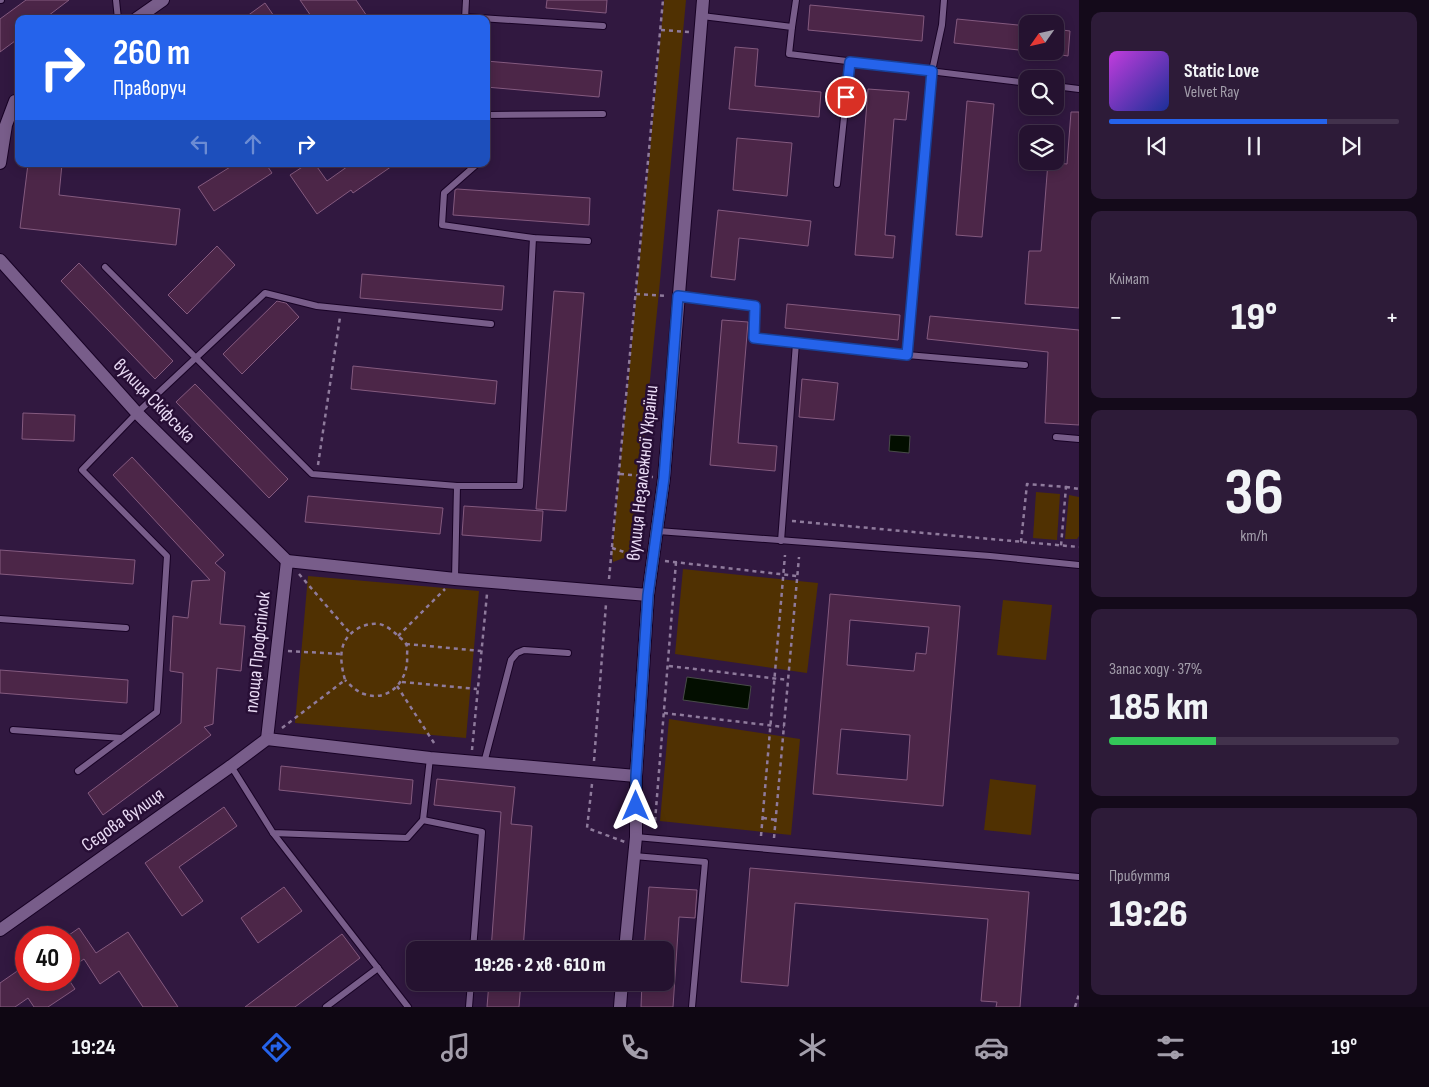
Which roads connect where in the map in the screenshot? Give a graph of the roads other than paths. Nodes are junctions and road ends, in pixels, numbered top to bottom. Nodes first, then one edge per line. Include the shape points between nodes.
1 (116, 0) edge
2 (163, 0) edge
3 (466, 0) edge
4 (703, 0) edge
5 (796, 0) edge
6 (944, 0) edge
7 (118, 15) edge
8 (142, 15) edge
9 (465, 15) edge
10 (702, 16) junction
11 (490, 19) edge
12 (603, 26) dead end
13 (792, 27) junction
14 (850, 62) junction
15 (932, 71) junction
16 (1019, 82) edge
17 (1064, 87) edge
18 (1079, 89) edge
19 (15, 101) edge
20 (15, 105) edge
21 (0, 112) edge
22 (603, 114) dead end
23 (490, 115) edge
24 (0, 163) edge
25 (474, 167) edge
26 (837, 184) dead end
27 (533, 238) junction
28 (588, 241) dead end
29 (0, 260) edge
30 (105, 267) dead end
31 (678, 296) junction
32 (491, 324) dead end
33 (796, 342) junction
34 (907, 355) junction
35 (196, 357) junction
36 (1026, 365) dead end
37 (137, 413) junction
38 (1056, 437) dead end
39 (1079, 439) edge
40 (457, 486) junction
41 (658, 530) junction
42 (782, 541) junction
43 (287, 561) junction
44 (1079, 565) edge
45 (455, 579) junction
46 (648, 595) junction
47 (0, 619) edge
48 (126, 628) dead end
49 (568, 653) dead end
50 (13, 730) dead end
51 (122, 738) junction
52 (267, 739) junction
53 (430, 758) junction
54 (478, 762) junction
55 (231, 766) junction
56 (78, 771) dead end
57 (636, 776) junction
58 (423, 820) junction
59 (273, 833) junction
60 (636, 836) junction
61 (634, 856) junction
62 (1079, 877) edge
63 (0, 930) edge
64 (474, 941) edge
65 (626, 941) edge
66 (378, 968) junction
67 (470, 991) edge
68 (621, 991) edge
69 (326, 1007) edge
70 (408, 1007) edge
71 (469, 1007) edge
72 (620, 1007) edge
73 (692, 1007) edge

1 - 7 lane
2 - 8 street
3 - 9 lane
4 - 10 street, вулиця Незалежної України
5 - 13 lane
6 - 15 lane
10 - 13 lane
10 - 31 street, вулиця Незалежної України
11 - 12 lane
13 - 14 lane via 788,54
14 - 15 lane
14 - 26 lane
15 - 16 lane
15 - 34 lane
17 - 18 lane
19 - 21 street
20 - 24 street via 6,125
22 - 23 lane
25 - 27 lane via 444,193 442,225
27 - 28 lane
27 - 40 lane via 520,486
29 - 37 street, вулиця Скіфська
30 - 35 lane
31 - 33 lane via 755,306 754,338
31 - 41 street, вулиця Незалежної України
32 - 35 lane via 317,306 265,293
33 - 34 lane
33 - 42 lane
34 - 36 lane
35 - 37 lane
35 - 40 lane via 312,474
37 - 43 street, вулиця Скіфська
37 - 51 lane via 82,470 166,556 157,712
38 - 39 lane
40 - 45 lane
41 - 42 lane
41 - 46 street, вулиця Незалежної України
42 - 44 lane
43 - 45 street
43 - 52 street, площа Профспілок
45 - 46 street
46 - 57 street, вулиця Незалежної України
47 - 48 lane
49 - 54 lane via 524,650 511,660
50 - 51 lane
51 - 56 lane
52 - 53 street, площа Профспілок
52 - 55 street, Сєдова вулиця
53 - 54 street, площа Профспілок
53 - 58 lane
54 - 57 street, площа Профспілок
55 - 59 lane
55 - 63 street, Сєдова вулиця
57 - 60 street, вулиця Незалежної України
58 - 59 lane via 407,838
58 - 64 lane via 482,832
59 - 66 lane
60 - 61 street, вулиця Незалежної України
60 - 62 lane
61 - 65 street, вулиця Незалежної України
61 - 73 lane via 705,862
66 - 69 lane
66 - 70 lane
67 - 71 lane
68 - 72 street

